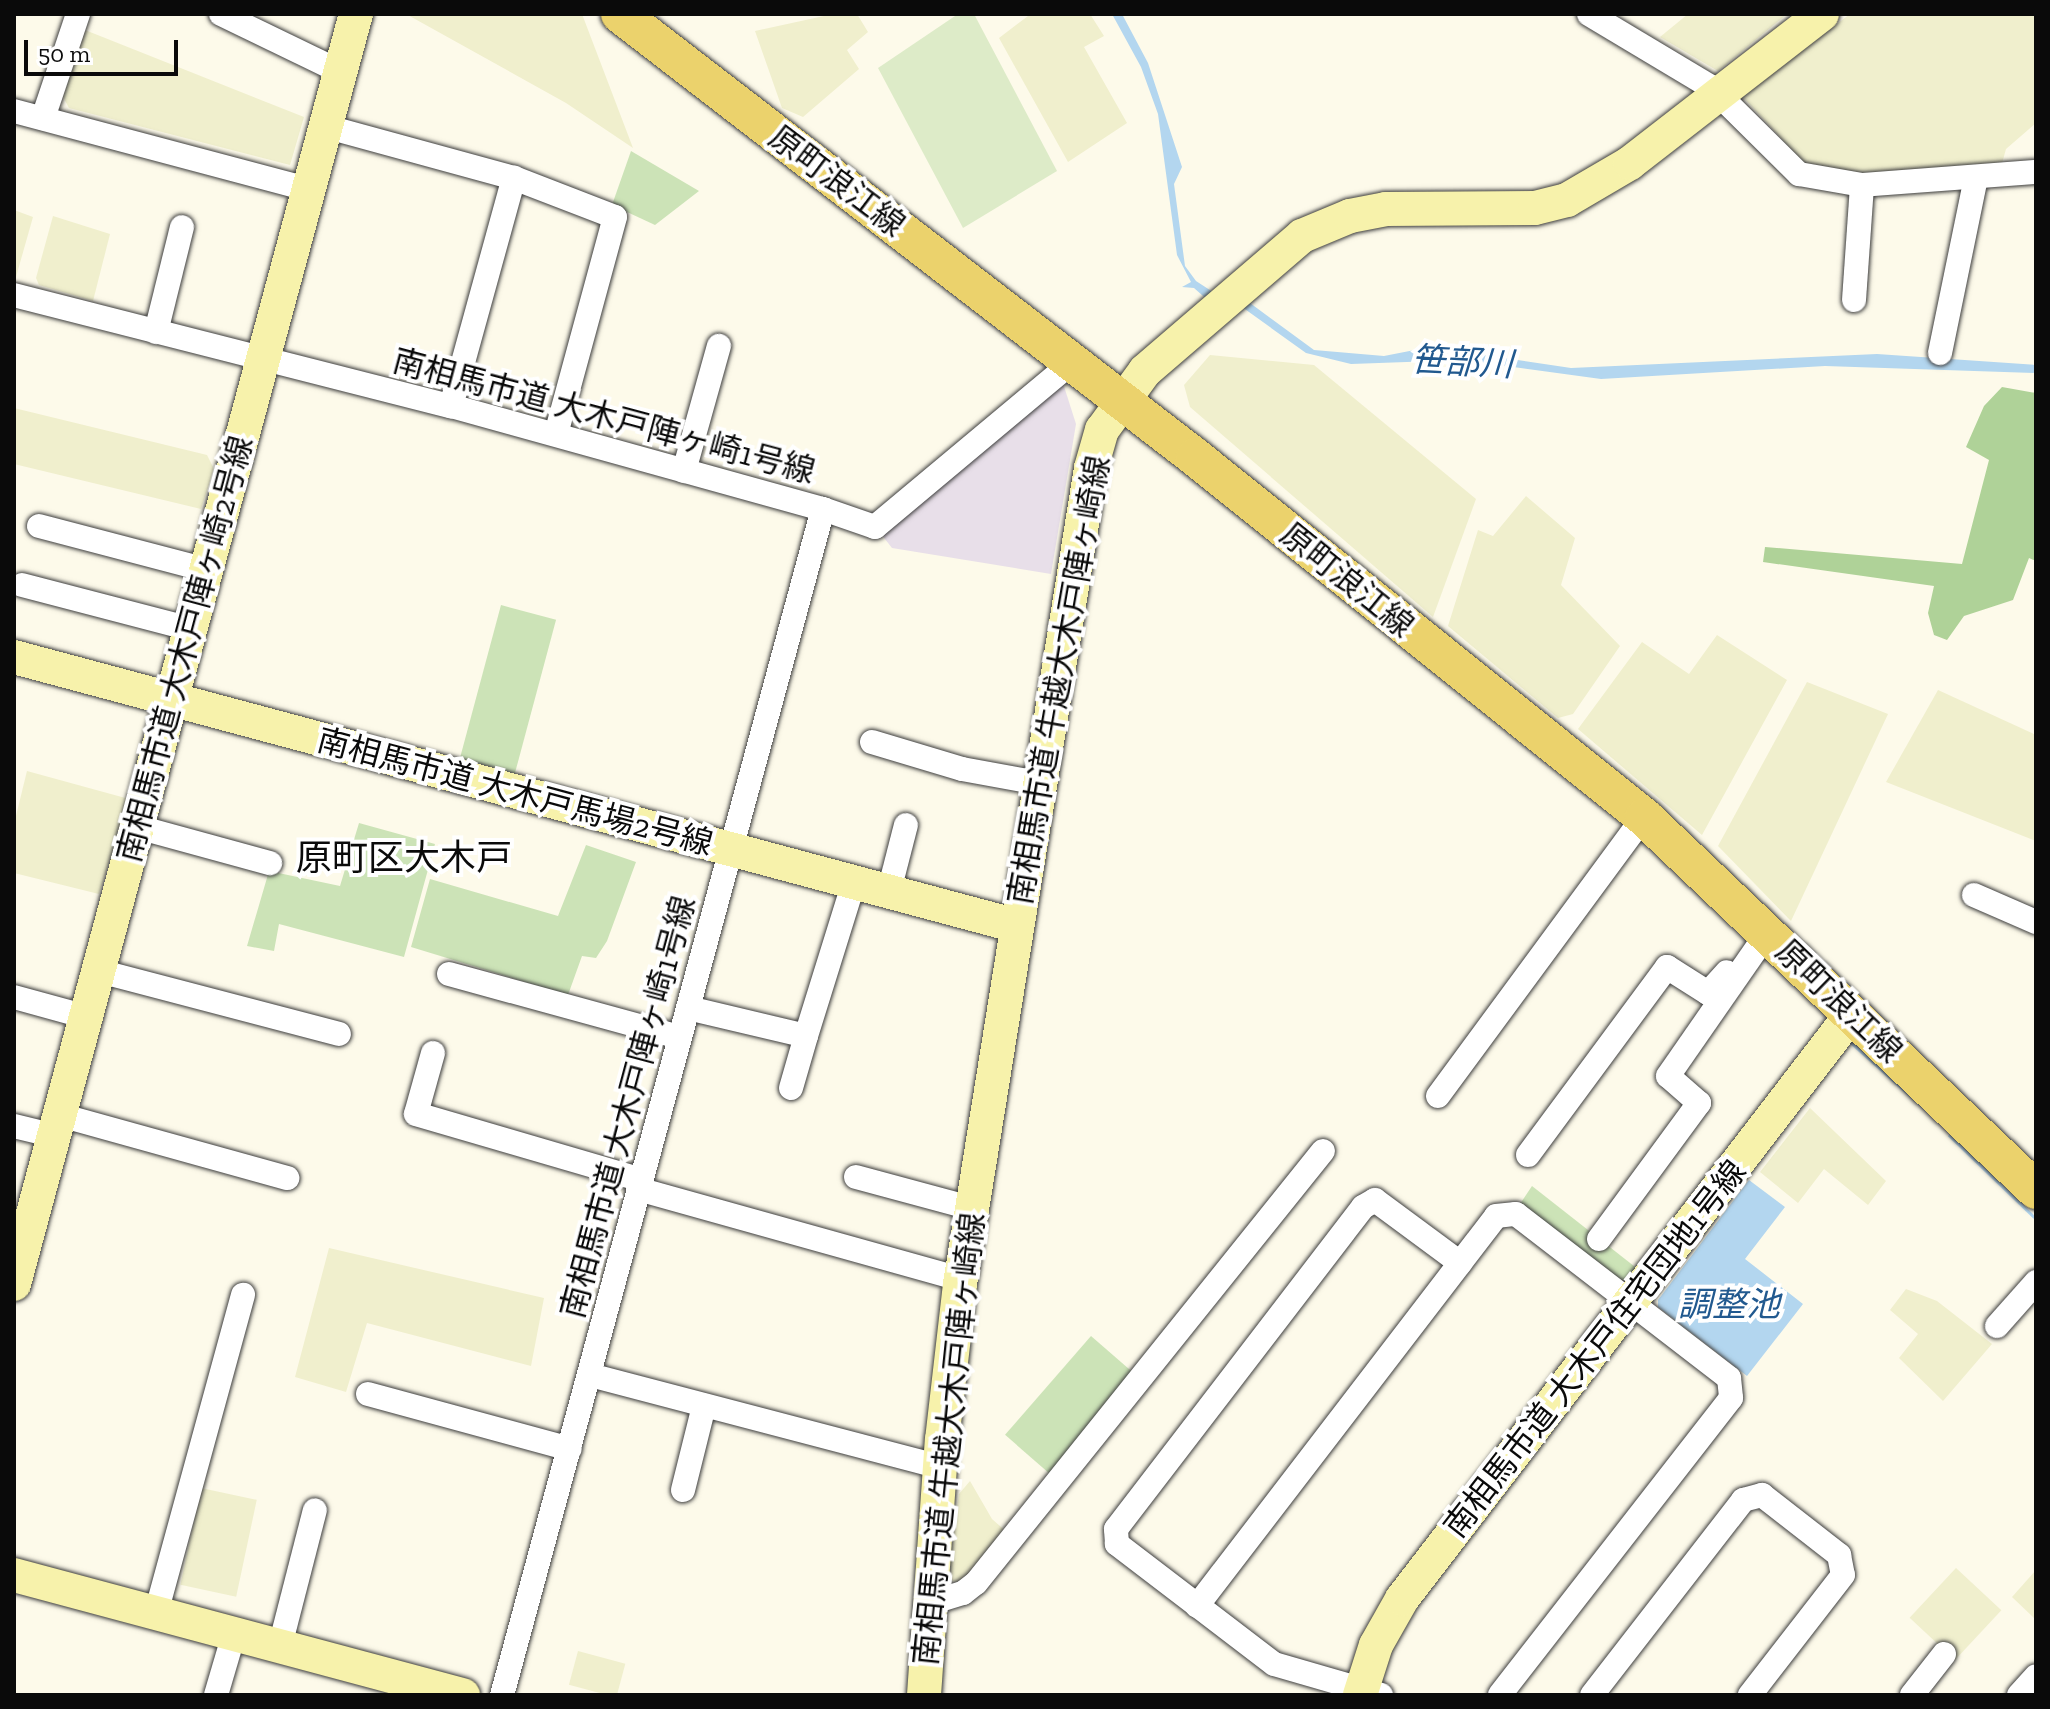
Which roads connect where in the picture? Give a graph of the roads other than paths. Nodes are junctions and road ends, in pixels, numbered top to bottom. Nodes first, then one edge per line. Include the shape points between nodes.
1 (78, 14) edge
2 (221, 14) edge
3 (356, 14) edge
4 (620, 14) edge
5 (1589, 14) edge
6 (1822, 14) edge
7 (339, 71) junction
8 (1720, 95) junction
9 (14, 111) edge
10 (43, 118) junction
11 (324, 126) junction
12 (2036, 172) edge
13 (514, 178) junction
14 (1976, 178) junction
15 (1862, 185) junction
16 (307, 189) junction
17 (182, 227) dead end
18 (14, 295) edge
19 (1854, 300) dead end
20 (156, 332) junction
21 (719, 346) dead end
22 (1940, 353) dead end
23 (263, 359) junction
24 (1072, 362) junction
25 (1121, 400) junction
26 (451, 406) junction
27 (556, 434) junction
28 (684, 471) junction
29 (823, 509) junction
30 (39, 526) dead end
31 (207, 570) junction
32 (22, 585) dead end
33 (191, 629) junction
34 (14, 657) edge
35 (172, 700) junction
36 (872, 742) dead end
37 (1039, 783) junction
38 (1644, 817) junction
39 (906, 825) dead end
40 (138, 827) junction
41 (729, 850) junction
42 (270, 863) dead end
43 (854, 882) junction
44 (889, 891) junction
45 (1974, 895) dead end
46 (2036, 922) edge
47 (1017, 926) junction
48 (1765, 928) junction
49 (99, 971) junction
50 (449, 974) dead end
51 (14, 997) edge
52 (688, 1008) junction
53 (1851, 1015) junction
54 (87, 1017) junction
55 (339, 1034) dead end
56 (806, 1036) junction
57 (680, 1037) junction
58 (433, 1053) dead end
59 (791, 1088) dead end
60 (1438, 1096) dead end
61 (14, 1126) edge
62 (58, 1126) junction
63 (1323, 1151) dead end
64 (1528, 1155) dead end
65 (856, 1177) dead end
66 (287, 1178) dead end
67 (640, 1185) junction
68 (2036, 1190) edge
69 (971, 1208) junction
70 (1599, 1239) dead end
71 (1460, 1263) junction
72 (15, 1277) edge
73 (961, 1279) junction
74 (2036, 1282) edge
75 (243, 1295) dead end
76 (1632, 1302) junction
77 (1997, 1326) dead end
78 (590, 1375) junction
79 (368, 1394) dead end
80 (704, 1406) junction
81 (570, 1449) junction
82 (940, 1467) junction
83 (683, 1490) dead end
84 (315, 1510) dead end
85 (14, 1575) edge
86 (930, 1603) junction
87 (1197, 1606) junction
88 (156, 1613) junction
89 (234, 1634) junction
90 (280, 1646) junction
91 (1944, 1654) dead end
92 (2036, 1676) edge
93 (1368, 1693) edge
94 (216, 1695) edge
95 (463, 1695) edge
96 (502, 1695) edge
97 (924, 1695) edge
98 (1500, 1695) edge
99 (1592, 1695) edge
100 (1750, 1695) edge
101 (1912, 1695) edge
102 (2019, 1695) edge

1 - 10 street
2 - 7 street
3 - 7 street, 南相馬市道 大木戸陣ヶ崎2号線
4 - 24 main road, 原町浪江線
5 - 8 street
6 - 8 street, 南相馬市道 牛越大木戸陣ヶ崎線
7 - 11 street, 南相馬市道 大木戸陣ヶ崎2号線
8 - 15 street via 1799,174
8 - 25 street, 南相馬市道 牛越大木戸陣ヶ崎線 via 1630,163 1567,200 1535,208 1367,212 1302,236 1197,323
9 - 10 street
10 - 16 street
11 - 13 street
11 - 16 street, 南相馬市道 大木戸陣ヶ崎2号線
12 - 14 street
13 - 26 street
13 - 27 street via 615,217
14 - 15 street
14 - 22 street
15 - 19 street
16 - 23 street, 南相馬市道 大木戸陣ヶ崎2号線
17 - 20 street
18 - 20 street, 南相馬市道 大木戸陣ヶ崎1号線
20 - 23 street, 南相馬市道 大木戸陣ヶ崎1号線
21 - 28 street
23 - 26 street, 南相馬市道 大木戸陣ヶ崎1号線
23 - 31 street, 南相馬市道 大木戸陣ヶ崎2号線
24 - 25 main road, 原町浪江線
24 - 29 street via 875,527
25 - 37 street, 南相馬市道 牛越大木戸陣ヶ崎線 via 1102,430 1091,468
25 - 38 main road, 原町浪江線
26 - 27 street, 南相馬市道 大木戸陣ヶ崎1号線
27 - 28 street, 南相馬市道 大木戸陣ヶ崎1号線
28 - 29 street, 南相馬市道 大木戸陣ヶ崎1号線
29 - 41 street, 南相馬市道 大木戸陣ヶ崎1号線
30 - 31 street
31 - 33 street, 南相馬市道 大木戸陣ヶ崎2号線
32 - 33 street
33 - 35 street, 南相馬市道 大木戸陣ヶ崎2号線
34 - 35 street, 南相馬市道 大木戸馬場2号線
35 - 40 street, 南相馬市道 大木戸陣ヶ崎2号線
35 - 41 street, 南相馬市道 大木戸馬場2号線
36 - 37 street via 962,769
37 - 47 street, 南相馬市道 牛越大木戸陣ヶ崎線
38 - 48 main road, 原町浪江線
38 - 60 street
39 - 44 street
40 - 42 street
40 - 49 street, 南相馬市道 大木戸陣ヶ崎2号線
41 - 43 street, 南相馬市道 大木戸馬場2号線
41 - 52 street, 南相馬市道 大木戸陣ヶ崎1号線
43 - 44 street, 南相馬市道 大木戸馬場2号線
43 - 56 street
44 - 47 street, 南相馬市道 大木戸馬場2号線
45 - 46 street
47 - 69 street, 南相馬市道 牛越大木戸陣ヶ崎線
48 - 53 main road, 原町浪江線
48 - 64 street via 1708,993 1667,967
48 - 70 street via 1668,1076 1699,1103
49 - 54 street, 南相馬市道 大木戸陣ヶ崎2号線
49 - 55 street
50 - 57 street
51 - 54 street
52 - 56 street
52 - 57 street, 南相馬市道 大木戸陣ヶ崎1号線
53 - 68 main road, 原町浪江線
53 - 76 street, 南相馬市道 大木戸住宅団地1号線
54 - 62 street, 南相馬市道 大木戸陣ヶ崎2号線
56 - 59 street
57 - 67 street, 南相馬市道 大木戸陣ヶ崎1号線
58 - 67 street via 416,1114
61 - 62 street
62 - 66 street
62 - 72 street, 南相馬市道 大木戸陣ヶ崎2号線
63 - 86 street via 976,1583
65 - 69 street
67 - 73 street
67 - 78 street, 南相馬市道 大木戸陣ヶ崎1号線
69 - 73 street, 南相馬市道 牛越大木戸陣ヶ崎線
71 - 76 street via 1496,1216 1516,1214
71 - 87 street
71 - 87 street via 1375,1200 1363,1207 1237,1370 1116,1529 1117,1544
73 - 82 street, 南相馬市道 牛越大木戸陣ヶ崎線
74 - 77 street
75 - 88 street
76 - 93 street, 南相馬市道 大木戸住宅団地1号線 via 1402,1599 1376,1645
76 - 98 street via 1729,1378 1731,1398
78 - 80 street
78 - 81 street, 南相馬市道 大木戸陣ヶ崎1号線
79 - 81 street
80 - 82 street
80 - 83 street
81 - 96 street, 南相馬市道 大木戸陣ヶ崎1号線
82 - 86 street, 南相馬市道 牛越大木戸陣ヶ崎線
84 - 90 street
85 - 88 street
86 - 97 street, 南相馬市道 牛越大木戸陣ヶ崎線
87 - 93 street via 1274,1664
88 - 89 street
89 - 90 street
89 - 94 street
90 - 95 street
91 - 101 street
92 - 102 street
99 - 100 street via 1743,1500 1762,1495 1839,1555 1843,1575

